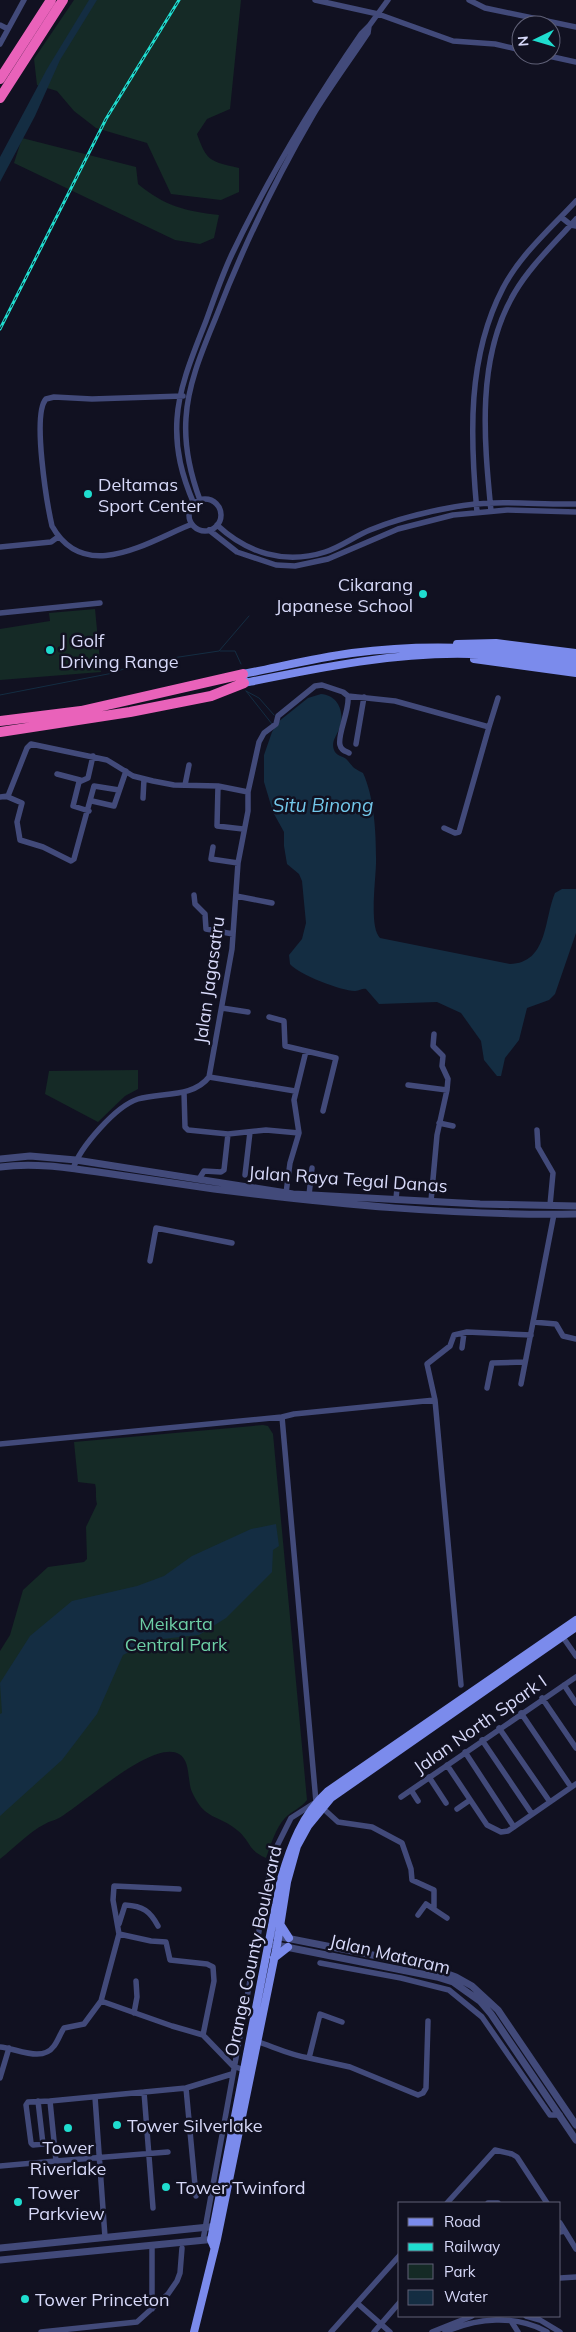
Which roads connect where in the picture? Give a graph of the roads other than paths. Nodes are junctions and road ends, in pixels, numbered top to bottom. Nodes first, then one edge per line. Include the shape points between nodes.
1 (24, 0) edge
2 (43, 0) edge
3 (51, 0) edge
4 (57, 0) edge
5 (63, 0) edge
6 (316, 0) edge
7 (388, 0) edge
8 (469, 0) edge
9 (378, 14) junction
10 (0, 25) edge
11 (576, 27) edge
12 (8, 29) junction
13 (0, 44) edge
14 (511, 48) edge
15 (561, 59) edge
16 (576, 62) edge
17 (0, 69) edge
18 (0, 79) edge
19 (333, 81) junction
20 (0, 89) edge
21 (0, 98) edge
22 (576, 201) edge
23 (568, 210) junction
24 (561, 217) junction
25 (576, 218) edge
26 (573, 226) edge
27 (540, 240) junction
28 (549, 249) junction
29 (231, 255) junction
30 (238, 258) junction
31 (181, 395) junction
32 (188, 396) junction
33 (200, 500) junction
34 (490, 502) junction
35 (476, 503) junction
36 (194, 504) junction
37 (576, 504) edge
38 (492, 511) junction
39 (477, 512) junction
40 (576, 512) edge
41 (192, 524) junction
42 (217, 525) junction
43 (209, 530) junction
44 (58, 537) junction
45 (0, 547) edge
46 (100, 603) dead end
47 (0, 613) edge
48 (435, 651) junction
49 (576, 653) edge
50 (576, 660) edge
51 (576, 666) edge
52 (576, 673) edge
53 (244, 678) junction
54 (207, 683) junction
55 (348, 696) junction
56 (364, 697) junction
57 (498, 698) dead end
58 (0, 716) edge
59 (0, 721) edge
60 (489, 727) junction
61 (0, 728) edge
62 (0, 732) edge
63 (356, 744) dead end
64 (349, 753) dead end
65 (93, 756) junction
66 (189, 764) dead end
67 (126, 771) junction
68 (57, 774) dead end
69 (144, 779) junction
70 (80, 780) junction
71 (185, 785) junction
72 (218, 786) junction
73 (119, 790) junction
74 (248, 792) junction
75 (0, 797) edge
76 (8, 797) junction
77 (144, 798) dead end
78 (92, 801) junction
79 (88, 811) junction
80 (444, 828) dead end
81 (243, 829) junction
82 (213, 847) dead end
83 (238, 863) junction
84 (194, 896) dead end
85 (236, 896) junction
86 (272, 903) dead end
87 (233, 934) junction
88 (222, 1008) junction
89 (248, 1012) dead end
90 (269, 1017) dead end
91 (434, 1034) dead end
92 (306, 1051) junction
93 (209, 1077) junction
94 (408, 1085) dead end
95 (448, 1090) junction
96 (295, 1091) junction
97 (184, 1092) junction
98 (323, 1111) dead end
99 (439, 1123) junction
100 (453, 1126) dead end
101 (537, 1130) dead end
102 (250, 1132) junction
103 (299, 1133) junction
104 (228, 1134) junction
105 (0, 1159) edge
106 (76, 1160) junction
107 (0, 1167) edge
108 (73, 1168) junction
109 (312, 1168) dead end
110 (245, 1175) dead end
111 (199, 1179) junction
112 (397, 1188) dead end
113 (290, 1195) junction
114 (309, 1195) junction
115 (396, 1200) junction
116 (431, 1201) junction
117 (480, 1204) junction
118 (550, 1205) junction
119 (574, 1206) edge
120 (479, 1212) junction
121 (554, 1214) junction
122 (574, 1214) edge
123 (232, 1243) dead end
124 (150, 1261) dead end
125 (533, 1322) junction
126 (464, 1333) junction
127 (530, 1336) junction
128 (576, 1339) edge
129 (462, 1348) dead end
130 (525, 1362) junction
131 (521, 1384) dead end
132 (486, 1388) dead end
133 (435, 1400) junction
134 (282, 1417) junction
135 (0, 1444) edge
136 (576, 1620) edge
137 (576, 1627) edge
138 (561, 1634) junction
139 (576, 1656) edge
140 (576, 1677) edge
141 (461, 1685) dead end
142 (564, 1685) junction
143 (542, 1698) junction
144 (576, 1703) edge
145 (521, 1713) junction
146 (499, 1728) junction
147 (482, 1740) junction
148 (576, 1748) edge
149 (465, 1752) junction
150 (447, 1765) junction
151 (429, 1777) junction
152 (574, 1786) edge
153 (411, 1790) junction
154 (401, 1797) dead end
155 (470, 1800) junction
156 (418, 1801) dead end
157 (550, 1802) junction
158 (446, 1803) dead end
159 (319, 1805) junction
160 (457, 1809) dead end
161 (532, 1814) junction
162 (514, 1827) junction
163 (179, 1889) dead end
164 (434, 1907) junction
165 (418, 1915) dead end
166 (447, 1918) dead end
167 (280, 1924) junction
168 (118, 1926) junction
169 (158, 1926) dead end
170 (119, 1934) junction
171 (275, 1935) junction
172 (292, 1938) junction
173 (273, 1945) junction
174 (291, 1948) junction
175 (274, 1958) junction
176 (320, 1964) dead end
177 (136, 1981) dead end
178 (453, 1982) junction
179 (449, 1990) junction
180 (101, 2001) junction
181 (134, 2013) junction
182 (428, 2021) dead end
183 (342, 2022) dead end
184 (203, 2035) junction
185 (256, 2041) junction
186 (0, 2048) edge
187 (9, 2048) junction
188 (309, 2058) junction
189 (233, 2066) junction
190 (246, 2071) junction
191 (232, 2074) junction
192 (0, 2078) edge
193 (186, 2088) junction
194 (144, 2092) junction
195 (549, 2092) junction
196 (95, 2097) junction
197 (38, 2101) junction
198 (50, 2101) junction
199 (560, 2115) junction
200 (576, 2125) edge
201 (576, 2140) edge
202 (54, 2143) junction
203 (43, 2144) junction
204 (168, 2152) dead end
205 (149, 2153) junction
206 (99, 2158) junction
207 (56, 2161) junction
208 (0, 2166) edge
209 (196, 2196) dead end
210 (448, 2202) edge
211 (546, 2202) edge
212 (153, 2208) dead end
213 (216, 2227) junction
214 (204, 2228) junction
215 (562, 2232) edge
216 (105, 2237) junction
217 (211, 2241) junction
218 (169, 2244) junction
219 (152, 2245) junction
220 (0, 2248) edge
221 (182, 2248) dead end
222 (576, 2249) edge
223 (163, 2250) dead end
224 (398, 2257) edge
225 (22, 2258) junction
226 (0, 2260) edge
227 (17, 2266) dead end
228 (576, 2277) edge
229 (561, 2278) edge
230 (357, 2303) junction
231 (398, 2304) edge
232 (152, 2310) junction
233 (470, 2317) edge
234 (540, 2318) edge
235 (511, 2321) junction
236 (381, 2324) junction
237 (538, 2327) junction
238 (41, 2332) edge
239 (194, 2332) edge
240 (331, 2332) edge
241 (374, 2332) edge
242 (390, 2332) edge
243 (432, 2332) edge
244 (445, 2332) edge
245 (518, 2332) edge
246 (547, 2332) edge
247 (560, 2332) edge

1 - 12 street
2 - 17 highway
3 - 18 highway
4 - 20 highway
5 - 21 highway
6 - 9 street
7 - 9 street
8 - 11 street via 485,8
9 - 14 street via 454,41
9 - 19 street
10 - 12 street
12 - 13 street
15 - 16 street
19 - 29 street via 308,111
19 - 30 street via 274,184
22 - 23 street
23 - 24 street
23 - 25 street
24 - 26 street
24 - 27 street
25 - 26 street
26 - 28 street
27 - 28 street via 549,240
27 - 35 street via 503,287 477,361 473,417
28 - 34 street via 514,293 495,340 486,416
29 - 30 street
29 - 31 street
30 - 32 street
31 - 32 street
31 - 36 street via 177,425 179,462
31 - 44 street via 92,399 54,397 43,402 40,427 44,474 49,513
32 - 33 street via 188,459
33 - 36 street
33 - 42 street via 210,500 218,506
34 - 35 street
34 - 37 street
34 - 38 street
35 - 39 street
35 - 42 street via 395,521 327,551 294,558 251,549
36 - 41 street via 189,516
38 - 39 street
38 - 40 street
39 - 43 street via 422,522 328,559 295,566 276,565 237,552
41 - 43 street via 200,530
41 - 44 street via 143,547 114,554 86,553 69,547
42 - 43 street
44 - 45 street via 51,542
46 - 47 street
48 - 49 main road via 467,642
48 - 50 main road via 510,650
48 - 51 main road via 509,656
48 - 52 main road
48 - 53 main road via 353,653
53 - 54 highway
53 - 61 highway via 108,712
53 - 62 highway via 211,696
54 - 58 highway via 192,682 104,701
54 - 59 highway via 81,711
55 - 56 street
55 - 64 street via 340,744 341,749
55 - 74 street, Jalan Jagasatru via 322,685 316,686 278,716 276,724 264,733 259,742
56 - 60 street via 395,700
56 - 63 street
57 - 60 street
60 - 80 street via 459,832
65 - 67 street via 114,762
65 - 70 street via 88,778
65 - 76 street via 30,744
66 - 71 street
67 - 69 street
67 - 73 street
68 - 70 street
69 - 71 street
69 - 77 street
70 - 79 street via 74,807
71 - 72 street
72 - 74 street
72 - 81 street via 217,826
73 - 78 street via 112,806
73 - 78 street via 95,785
74 - 81 street, Jalan Jagasatru via 248,812
75 - 76 street
76 - 79 street via 22,803 17,822 20,840 71,861
78 - 79 street
81 - 83 street, Jalan Jagasatru
82 - 83 street via 211,859
83 - 85 street, Jalan Jagasatru
84 - 87 street via 195,904 205,914 206,929
85 - 86 street
85 - 87 street, Jalan Jagasatru
87 - 88 street, Jalan Jagasatru
88 - 89 street
88 - 93 street, Jalan Jagasatru
90 - 92 street via 284,1021 286,1046
91 - 95 street via 433,1046 443,1056
92 - 96 street
92 - 98 street via 337,1060
93 - 96 street
93 - 97 street via 199,1087
94 - 95 street
95 - 99 street
96 - 103 street via 293,1107
97 - 104 street via 185,1128
97 - 106 street via 140,1098 124,1106
99 - 100 street
99 - 116 street
101 - 118 street via 538,1147 553,1172
102 - 103 street
102 - 104 street
102 - 110 street
103 - 113 street via 290,1163
104 - 111 street via 224,1170 204,1171
105 - 106 street, Jalan Raya Tegal Danas via 30,1156
106 - 108 street
106 - 111 street, Jalan Raya Tegal Danas
107 - 108 street, Jalan Raya Tegal Danas via 31,1164
108 - 113 street, Jalan Raya Tegal Danas
109 - 114 street
111 - 113 street, Jalan Raya Tegal Danas
112 - 115 street
113 - 114 street, Jalan Raya Tegal Danas
113 - 120 street, Jalan Raya Tegal Danas
114 - 115 street, Jalan Raya Tegal Danas
115 - 116 street, Jalan Raya Tegal Danas
116 - 117 street, Jalan Raya Tegal Danas
117 - 118 street, Jalan Raya Tegal Danas
117 - 120 street
118 - 119 street, Jalan Raya Tegal Danas
119 - 122 street
120 - 121 street, Jalan Raya Tegal Danas
121 - 122 street, Jalan Raya Tegal Danas
121 - 125 street
123 - 124 street via 156,1228
125 - 127 street
125 - 128 street via 557,1325 563,1336
126 - 127 street
126 - 129 street
126 - 133 street via 454,1335 450,1346 427,1364
127 - 130 street
130 - 131 street
130 - 132 street via 492,1363
133 - 134 street
133 - 141 street
134 - 135 street
134 - 159 street
136 - 138 main road, Orange County Boulevard
137 - 138 main road, Orange County Boulevard
138 - 139 street
138 - 159 main road, Orange County Boulevard via 354,1773
140 - 142 street, Jalan North Spark I
142 - 143 street, Jalan North Spark I
142 - 144 street
143 - 145 street, Jalan North Spark I
143 - 148 street
145 - 146 street, Jalan North Spark I
145 - 152 street
146 - 147 street, Jalan North Spark I
146 - 157 street
147 - 149 street, Jalan North Spark I
147 - 161 street
149 - 150 street, Jalan North Spark I
149 - 162 street
150 - 151 street, Jalan North Spark I
150 - 155 street
151 - 153 street, Jalan North Spark I
151 - 158 street
152 - 157 street
153 - 154 street, Jalan North Spark I
153 - 156 street
155 - 160 street
155 - 162 street via 487,1824 501,1832
157 - 161 street
159 - 164 street via 338,1822 372,1827 402,1843 412,1880 434,1890
159 - 167 main road, Orange County Boulevard via 297,1846
159 - 171 main road, Orange County Boulevard via 302,1822 291,1844 281,1879
159 - 189 street via 291,1818 273,1854
161 - 162 street
163 - 168 street via 114,1886 112,1900
164 - 165 street via 424,1904
164 - 166 street
167 - 171 main road, Orange County Boulevard
167 - 172 main road
168 - 169 street via 125,1905 146,1910
168 - 170 street
170 - 180 street
170 - 184 street via 166,1942 170,1960 212,1967 214,1981
171 - 172 street, Jalan Mataram
171 - 173 main road, Orange County Boulevard
172 - 174 street
172 - 195 street, Jalan Mataram via 423,1966 472,1986 498,2010
173 - 174 street, Jalan Mataram
173 - 175 main road, Orange County Boulevard
173 - 190 main road, Orange County Boulevard
174 - 175 main road
174 - 178 street, Jalan Mataram via 418,1972
175 - 185 main road, Orange County Boulevard
176 - 179 street
177 - 181 street
178 - 179 street
178 - 195 street, Jalan Mataram via 491,2014
179 - 199 street via 482,2017 550,2115
180 - 181 street
180 - 187 street via 84,2024 64,2028 48,2052 35,2054
181 - 184 street
182 - 188 street via 426,2088 418,2095 350,2067
183 - 188 street via 320,2014
184 - 189 street
185 - 188 street
185 - 190 main road, Orange County Boulevard
186 - 187 street
187 - 192 street
189 - 190 street
189 - 191 street
190 - 213 main road, Orange County Boulevard
191 - 193 street
191 - 214 street
193 - 194 street
193 - 209 street
194 - 196 street
194 - 205 street
195 - 199 street, Jalan Mataram
195 - 200 street, Jalan Mataram
196 - 198 street
196 - 206 street
197 - 198 street
197 - 203 street
197 - 203 street via 26,2102 27,2114 31,2144
198 - 202 street
199 - 201 street, Jalan Mataram
202 - 203 street
202 - 207 street
204 - 205 street
205 - 206 street
205 - 212 street
206 - 207 street
206 - 216 street
207 - 208 street
210 - 211 street via 495,2150 517,2157
213 - 214 street
213 - 217 main road, Orange County Boulevard
214 - 216 street
214 - 217 street
215 - 222 street
216 - 220 street
217 - 218 street
217 - 239 main road, Orange County Boulevard
218 - 219 street
218 - 223 street
219 - 225 street
219 - 232 street
221 - 232 street via 177,2280
224 - 230 street
225 - 226 street
225 - 227 street
228 - 229 street
230 - 236 street
230 - 240 street
231 - 236 street
232 - 238 street via 131,2324
233 - 243 street
234 - 237 street
234 - 247 street
235 - 237 street
235 - 244 street via 477,2321
235 - 245 street
236 - 241 street
236 - 242 street
237 - 246 street

